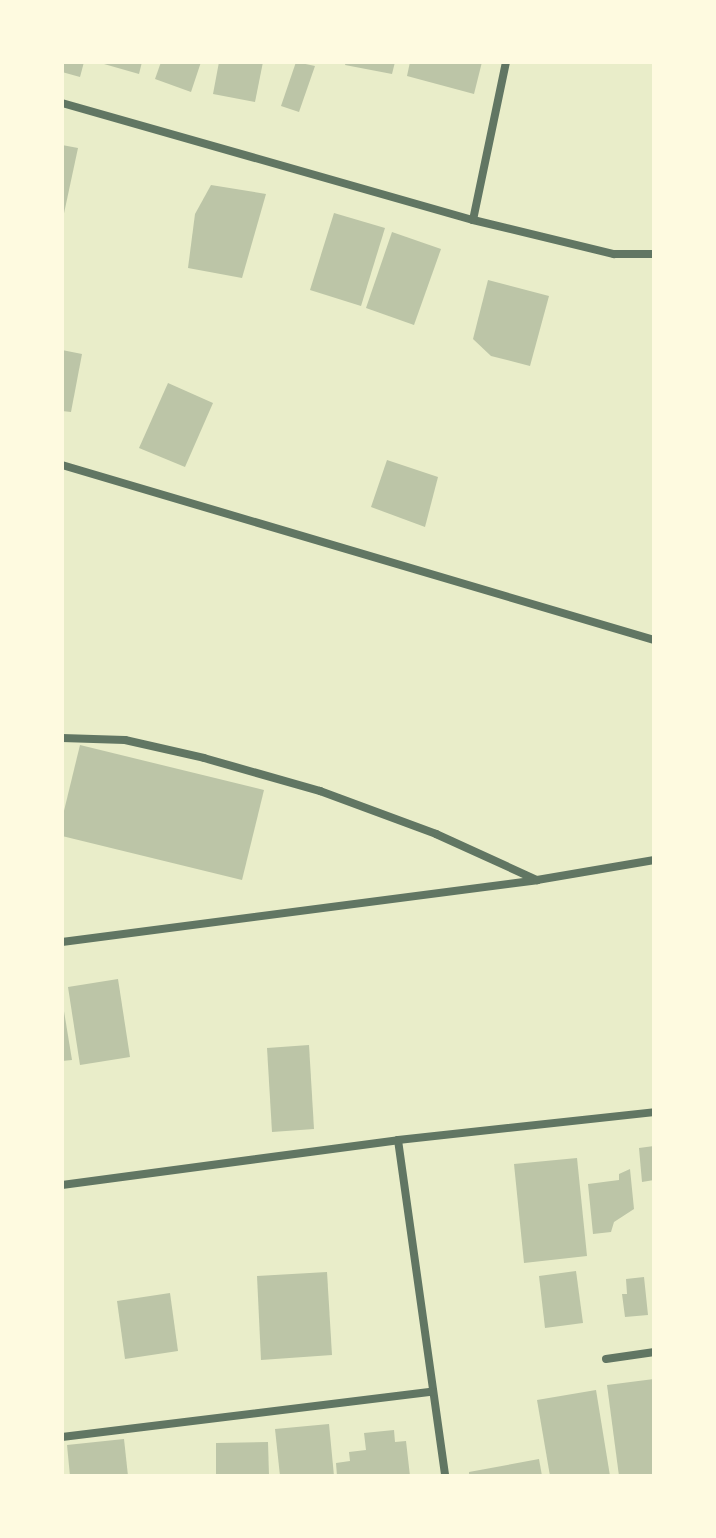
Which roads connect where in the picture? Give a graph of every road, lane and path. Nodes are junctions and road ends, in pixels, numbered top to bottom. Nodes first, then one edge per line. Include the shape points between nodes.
1 (506, 62) edge
2 (62, 103) edge
3 (473, 220) junction
4 (654, 254) edge
5 (62, 465) edge
6 (654, 640) edge
7 (62, 738) edge
8 (654, 860) edge
9 (537, 880) junction
10 (62, 942) edge
11 (654, 1112) edge
12 (398, 1140) junction
13 (62, 1185) edge
14 (654, 1352) edge
15 (606, 1359) dead end
16 (431, 1392) junction
17 (62, 1437) edge
18 (445, 1476) edge

1 - 3 street
2 - 3 street
3 - 4 street via 614,254
5 - 6 street
7 - 9 street via 125,740 306,787 436,834
8 - 9 street
9 - 10 street
11 - 12 street
12 - 13 street
12 - 16 street
14 - 15 street
16 - 17 street
16 - 18 street

